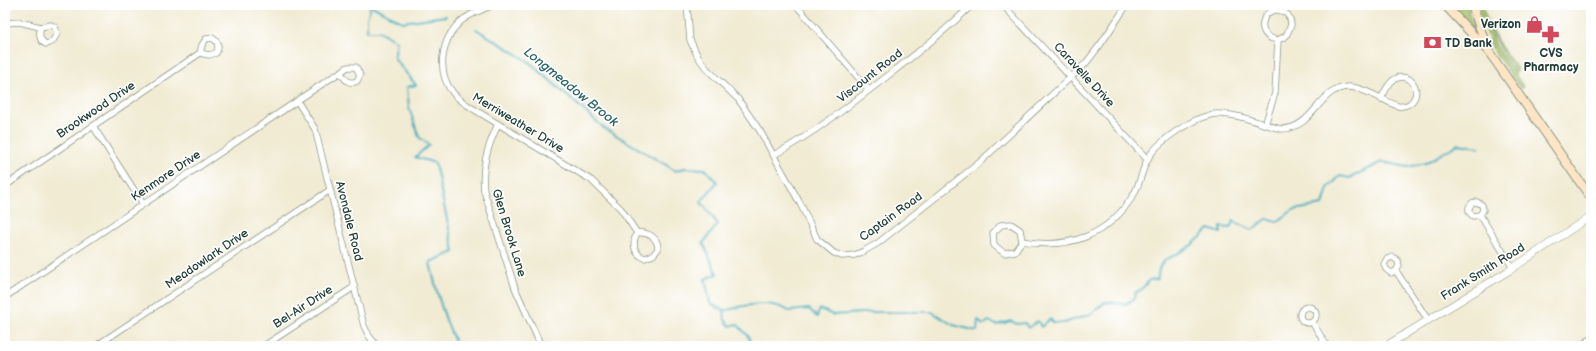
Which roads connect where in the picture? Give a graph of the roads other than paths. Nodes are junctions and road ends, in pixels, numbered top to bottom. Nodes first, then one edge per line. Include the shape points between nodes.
1 (493, 5) edge
2 (687, 5) edge
3 (796, 5) edge
4 (972, 5) edge
5 (1004, 5) edge
6 (1127, 5) edge
7 (1445, 5) edge
8 (1472, 5) edge
9 (5, 23) edge
10 (40, 27) dead end
11 (1278, 40) junction
12 (1489, 52) junction
13 (200, 53) dead end
14 (340, 72) dead end
15 (1071, 78) junction
16 (869, 90) junction
17 (1381, 99) junction
18 (297, 101) junction
19 (498, 124) junction
20 (1265, 125) junction
21 (93, 126) junction
22 (774, 155) junction
23 (1148, 160) junction
24 (5, 186) edge
25 (330, 190) junction
26 (1591, 198) edge
27 (143, 204) junction
28 (1480, 215) dead end
29 (1591, 216) edge
30 (637, 233) junction
31 (1022, 241) junction
32 (1513, 268) junction
33 (1396, 271) dead end
34 (354, 287) junction
35 (5, 297) edge
36 (1428, 320) junction
37 (1312, 322) dead end
38 (1591, 339) edge
39 (96, 346) edge
40 (264, 346) edge
41 (377, 346) edge
42 (541, 346) edge
43 (1327, 346) edge
44 (1386, 346) edge
45 (1580, 346) edge

1 - 19 street, Merriweather Drive via 468,16 456,27 446,43 442,64 447,84 456,97
2 - 22 street, Captain Road via 688,29 698,57 707,70 738,99
3 - 16 street
4 - 16 street, Viscount Road via 920,51
5 - 15 street, Caravelle Drive
6 - 15 street, Captain Road via 1100,46
7 - 12 main road
8 - 12 main road
9 - 10 street via 20,22
11 - 11 street via 1288,34 1291,22 1284,12 1275,10 1266,15 1263,28 1268,36
11 - 20 street via 1275,93
12 - 26 main road
13 - 21 street, Brookwood Drive
14 - 18 street, Kenmore Drive
15 - 22 street, Captain Road via 979,163 878,243 855,255 838,255 817,239
15 - 23 street, Caravelle Drive
16 - 22 street, Viscount Road via 818,128
17 - 17 street via 1388,84 1397,77 1409,79 1416,88 1414,99 1406,106 1398,106
17 - 20 street via 1354,88 1344,88 1326,97 1299,125 1281,129
18 - 25 street, Avondale Road via 315,129
18 - 27 street, Kenmore Drive
19 - 30 street, Merriweather Drive via 591,180 613,200
19 - 42 street, Glen Brook Lane via 485,154 484,191 515,288
20 - 23 street via 1232,115 1206,116 1172,134
21 - 24 street, Brookwood Drive
21 - 27 street
23 - 31 street via 1135,192 1127,204 1099,230 1063,243 1042,244
25 - 34 street, Avondale Road
25 - 39 street, Meadowlark Drive
27 - 35 street, Kenmore Drive
28 - 32 street
29 - 32 street, Frank Smith Road
30 - 30 street via 651,235 658,250 653,255 645,258 638,253 634,244
31 - 31 street via 1020,230 1011,224 1000,225 993,233 994,245 1004,253 1015,251
32 - 36 street, Frank Smith Road
33 - 36 street
34 - 40 street, Bel-Air Drive
34 - 41 street, Avondale Road via 365,330
36 - 44 street, Frank Smith Road
37 - 43 street
38 - 45 street

